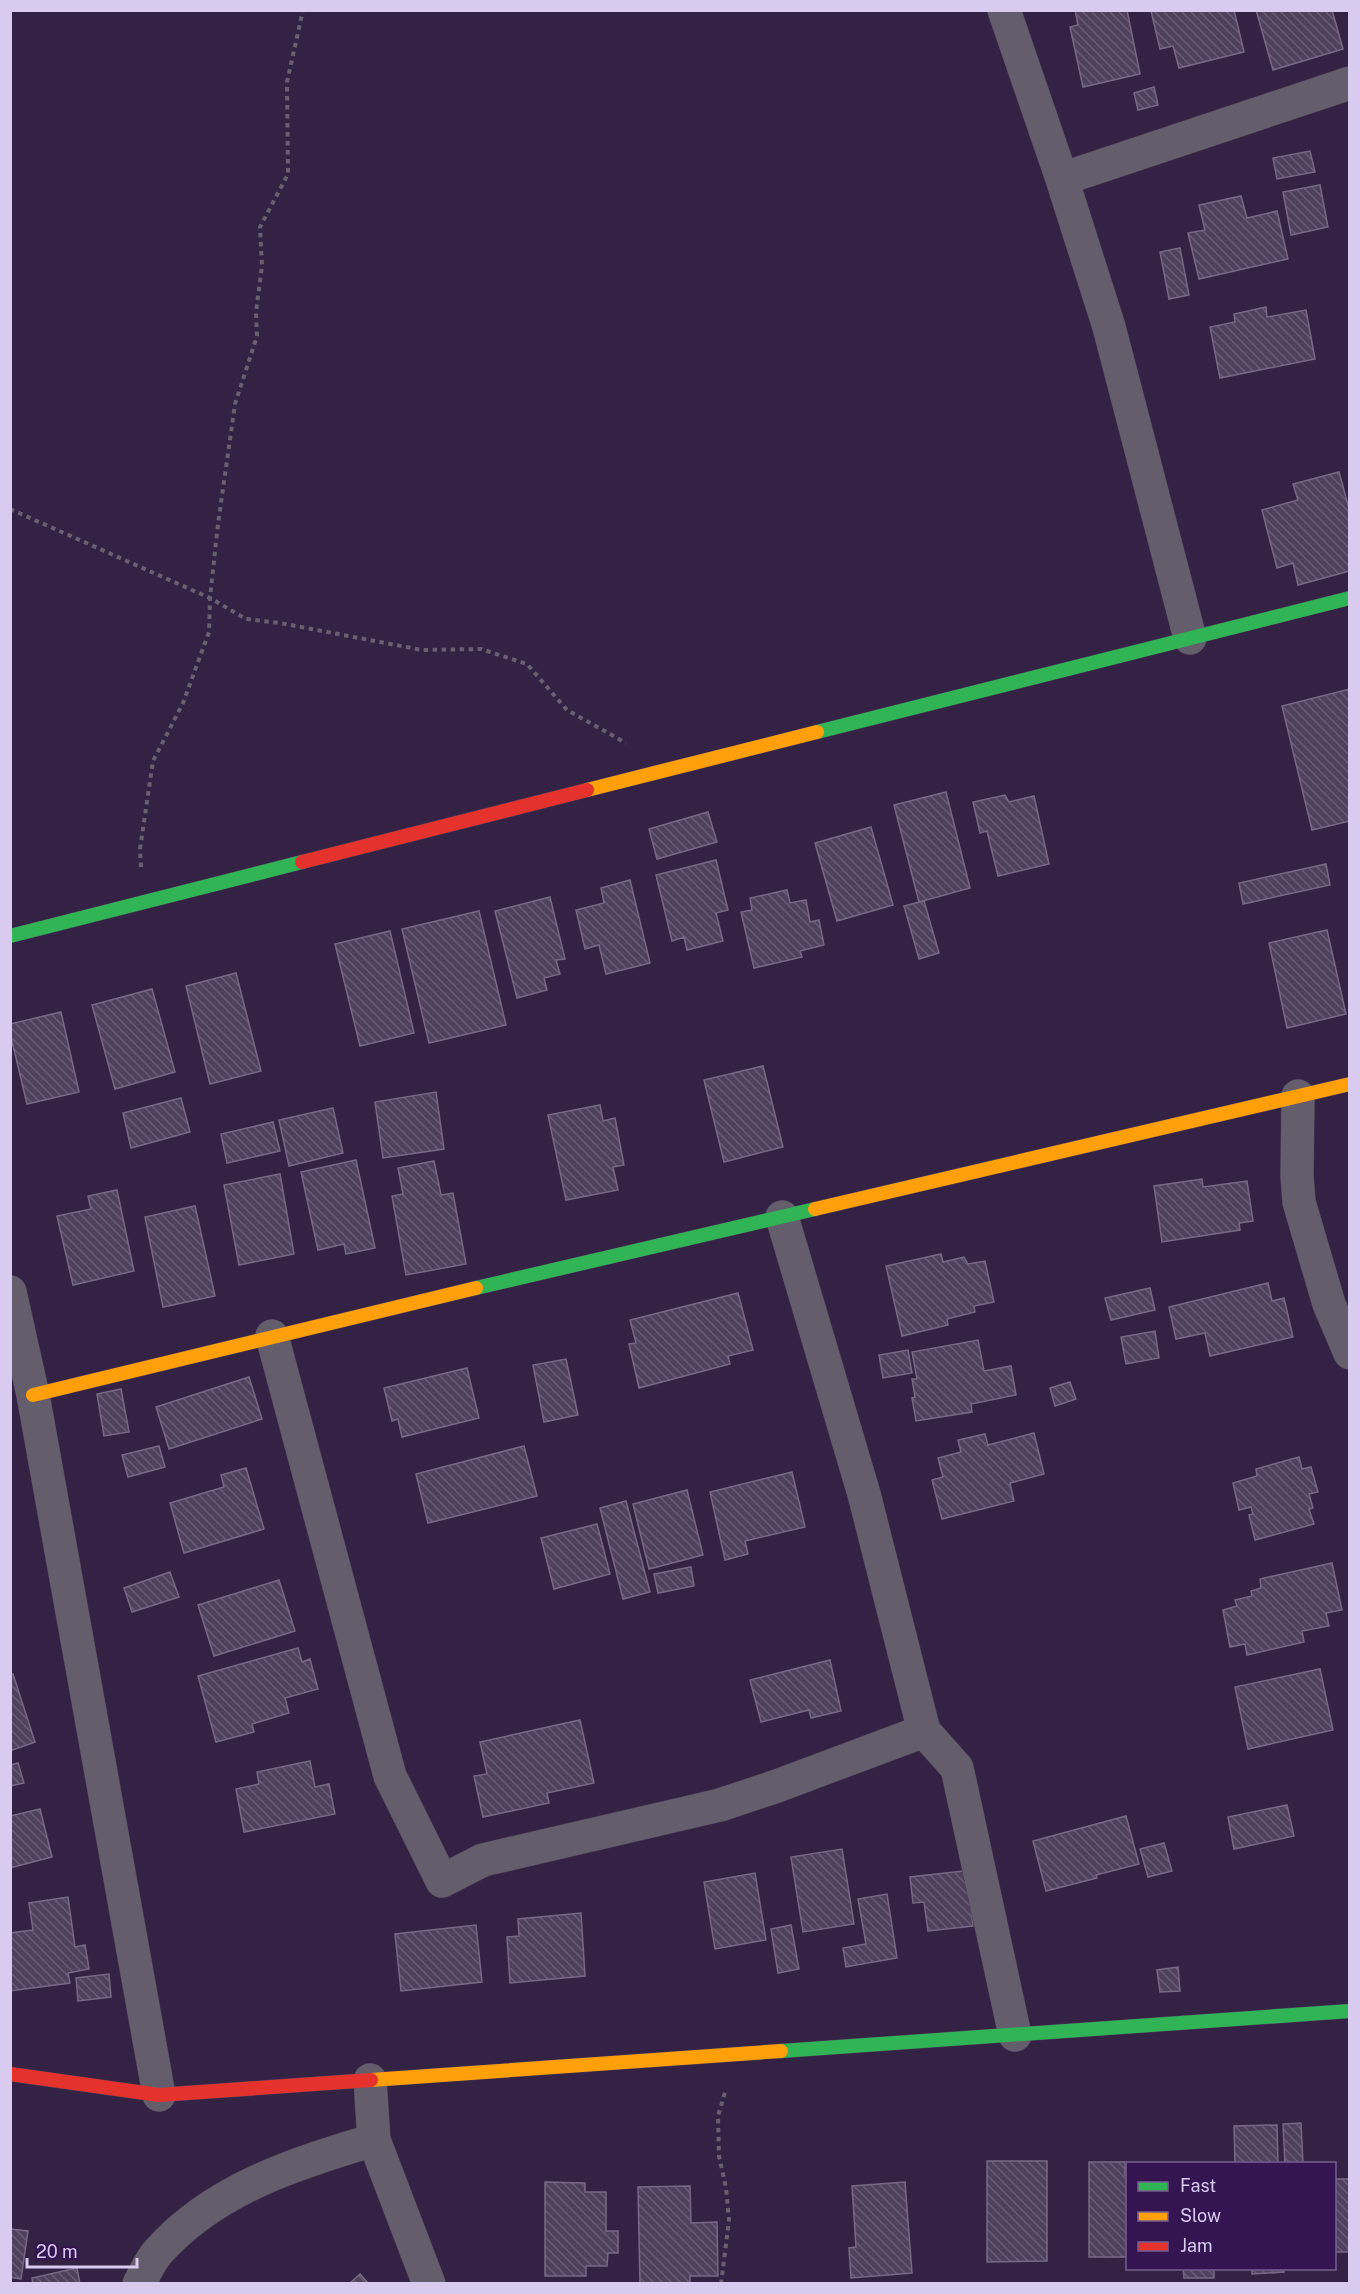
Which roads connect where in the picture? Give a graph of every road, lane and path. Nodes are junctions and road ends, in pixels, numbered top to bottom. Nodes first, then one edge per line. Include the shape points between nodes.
1 (303, 10) edge
2 (1004, 10) edge
3 (1350, 83) edge
4 (1062, 179) junction
5 (10, 509) edge
6 (210, 598) junction
7 (1350, 598) edge
8 (1190, 638) junction
9 (648, 774) junction
10 (145, 903) junction
11 (10, 936) edge
12 (1350, 1084) edge
13 (1298, 1096) junction
14 (782, 1217) junction
15 (10, 1292) edge
16 (272, 1336) junction
17 (1350, 1353) edge
18 (33, 1395) junction
19 (924, 1731) junction
20 (1350, 2012) edge
21 (1015, 2035) junction
22 (736, 2054) junction
23 (10, 2074) edge
24 (370, 2080) junction
25 (159, 2095) junction
26 (374, 2140) junction
27 (139, 2283) edge
28 (429, 2283) edge
29 (721, 2283) edge

1 - 6 path via 287,82 288,174 260,227 262,266 257,336 235,404
2 - 4 street
3 - 4 street
4 - 8 street via 1109,327
5 - 6 path
6 - 9 path via 246,619 422,650 481,649 527,664 567,710 637,751
6 - 10 path via 209,632 183,703 153,761 140,849
7 - 8 street
8 - 9 street
9 - 10 street
10 - 11 street
12 - 13 street
13 - 14 street
13 - 17 street via 1299,1202 1329,1304
14 - 16 street
14 - 19 street via 864,1494
15 - 18 street
16 - 18 street
16 - 19 street via 390,1776 442,1881 483,1860 720,1804
18 - 25 street
19 - 21 street via 957,1768
20 - 21 street
21 - 22 street
22 - 24 street
22 - 29 path via 718,2116 719,2156 729,2220
23 - 25 street
24 - 25 street
24 - 26 street
26 - 27 street via 305,2160 236,2190 157,2253
26 - 28 street

